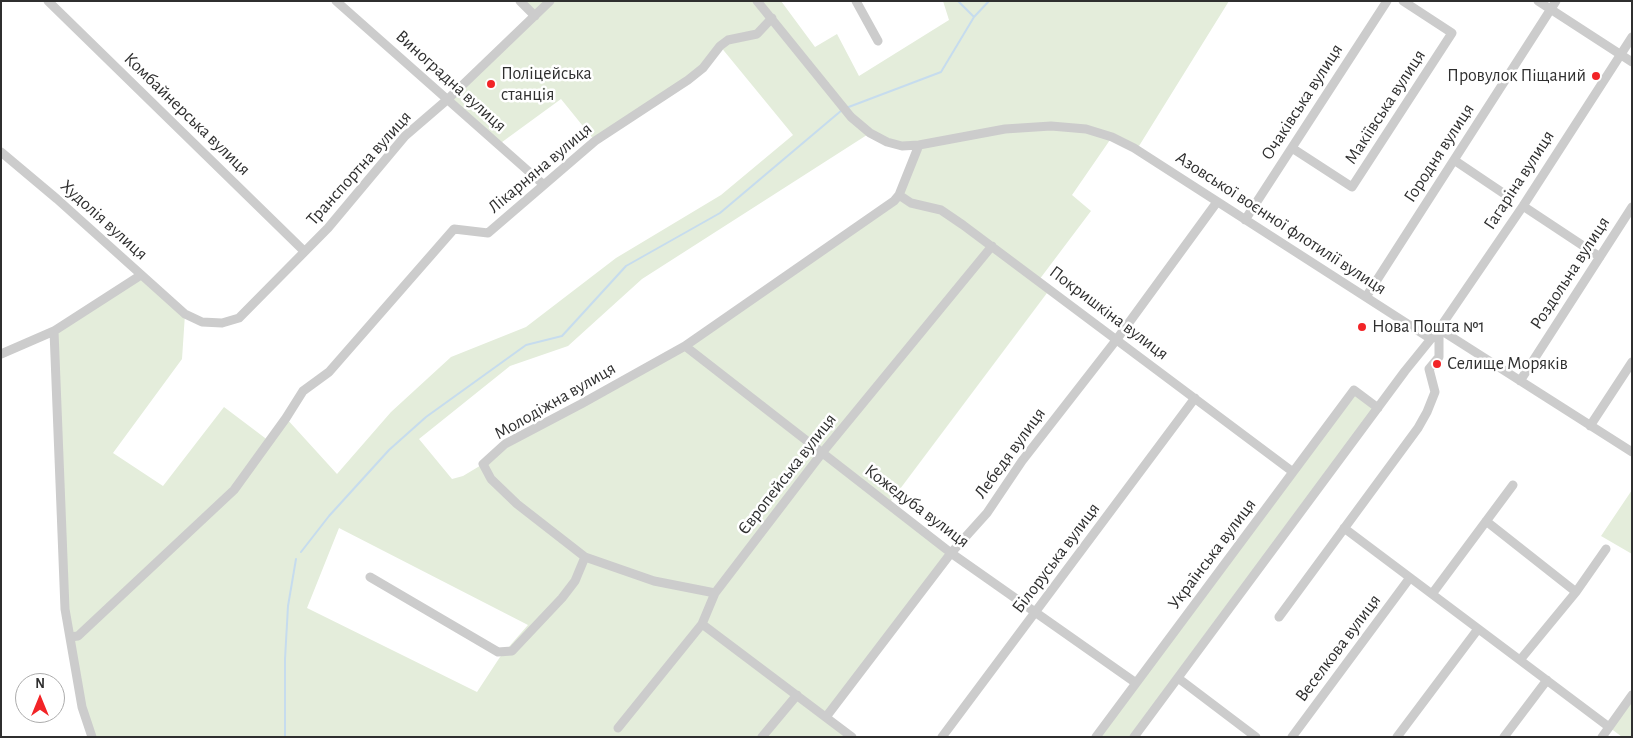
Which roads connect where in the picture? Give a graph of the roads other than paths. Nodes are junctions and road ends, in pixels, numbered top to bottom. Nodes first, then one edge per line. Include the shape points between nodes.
1 (48, 1) edge
2 (336, 1) edge
3 (520, 1) edge
4 (550, 1) edge
5 (757, 1) edge
6 (856, 1) edge
7 (1387, 1) edge
8 (1403, 1) edge
9 (1538, 1) edge
10 (1556, 1) edge
11 (1551, 10) junction
12 (535, 16) junction
13 (772, 18) junction
14 (1632, 37) edge
15 (878, 40) dead end
16 (1620, 55) junction
17 (1632, 62) edge
18 (448, 99) junction
19 (919, 145) junction
20 (1292, 148) junction
21 (1, 152) edge
22 (1454, 160) junction
23 (544, 185) junction
24 (899, 195) junction
25 (1506, 195) dead end
26 (1216, 203) junction
27 (1523, 206) junction
28 (1632, 207) edge
29 (1245, 220) junction
30 (992, 246) junction
31 (304, 251) junction
32 (1600, 256) junction
33 (141, 275) junction
34 (1366, 297) junction
35 (185, 314) joint
36 (1439, 329) junction
37 (54, 331) junction
38 (1117, 339) junction
39 (1431, 339) junction
40 (685, 346) junction
41 (1, 354) edge
42 (1415, 358) junction
43 (1632, 362) edge
44 (1429, 369) junction
45 (1520, 381) junction
46 (1195, 398) junction
47 (1378, 408) junction
48 (1590, 426) junction
49 (1632, 452) edge
50 (822, 453) junction
51 (1293, 472) junction
52 (1513, 485) dead end
53 (1486, 521) junction
54 (1344, 528) junction
55 (1606, 549) dead end
56 (951, 553) junction
57 (586, 557) junction
58 (370, 577) dead end
59 (1410, 579) dead end
60 (1576, 592) junction
61 (715, 593) junction
62 (1432, 594) junction
63 (1035, 612) junction
64 (1279, 617) dead end
65 (702, 624) junction
66 (1478, 629) junction
67 (70, 637) junction
68 (1520, 660) junction
69 (1178, 678) junction
70 (1547, 680) junction
71 (1136, 683) junction
72 (797, 695) junction
73 (1632, 695) edge
74 (826, 717) junction
75 (1609, 727) junction
76 (618, 728) dead end
77 (92, 737) edge
78 (762, 737) edge
79 (852, 737) edge
80 (942, 737) edge
81 (1096, 737) edge
82 (1134, 737) edge
83 (1256, 737) edge
84 (1292, 737) edge
85 (1397, 737) edge
86 (1504, 737) edge
87 (1602, 737) edge

1 - 31 street, Комбайнерська вулиця
2 - 18 street, Виноградна вулиця
3 - 12 street
4 - 12 street, Транспортна вулиця
5 - 13 street, Азовської воєнної флотилії вулиця
6 - 15 street
7 - 20 street, Очаківська вулиця
8 - 20 street, Макіївська вулиця via 1452,33 1352,187
9 - 11 street
10 - 11 street, Городня вулиця
11 - 16 street
11 - 22 street, Городня вулиця
12 - 18 street, Транспортна вулиця
13 - 19 street, Азовської воєнної флотилії вулиця via 851,117 887,142 902,146
13 - 23 street, Лікарняна вулиця via 757,34 728,40 688,80 595,141
14 - 16 street, Гагаріна вулиця
16 - 17 street
16 - 27 street, Гагаріна вулиця
18 - 23 street, Виноградна вулиця
18 - 31 street, Транспортна вулиця via 405,136 328,228
19 - 24 street, Молодіжна вулиця
19 - 26 street, Азовської воєнної флотилії вулиця via 1005,129 1051,126 1086,129 1134,148
20 - 29 street, Очаківська вулиця
21 - 33 street, Худолія вулиця
22 - 25 street
22 - 34 street, Городня вулиця
23 - 67 street, Лікарняна вулиця via 488,233 454,229 329,372 303,392 226,499 78,636
24 - 30 street, Покришкіна вулиця via 911,203 941,210
24 - 40 street, Молодіжна вулиця
26 - 29 street, Азовської воєнної флотилії вулиця
26 - 38 street, Лебедя вулиця
27 - 32 street
27 - 36 street, Гагаріна вулиця
28 - 32 street, Роздольна вулиця
29 - 34 street, Азовської воєнної флотилії вулиця
30 - 38 street, Покришкіна вулиця
30 - 50 street, Європейська вулиця
31 - 35 street, Транспортна вулиця via 239,318 222,323 202,322
32 - 45 street, Роздольна вулиця
33 - 35 street, Худолія вулиця
33 - 37 street
34 - 39 street, Азовської воєнної флотилії вулиця
36 - 39 street, Гагаріна вулиця
36 - 44 street via 1439,358
36 - 45 street
37 - 41 street
37 - 67 street via 65,609
38 - 46 street, Покришкіна вулиця
38 - 56 street, Лебедя вулиця via 1022,461 987,512
39 - 42 street, Гагаріна вулиця
40 - 50 street, Кожедуба вулиця
40 - 57 street, Молодіжна вулиця via 505,444 483,464 491,479 517,504
42 - 44 street
42 - 47 street, Гагаріна вулиця
43 - 48 street
44 - 54 street via 1435,392 1427,412
45 - 48 street
46 - 51 street, Покришкіна вулиця
46 - 63 street, Білоруська вулиця
47 - 51 street, Українська вулиця via 1354,390
47 - 69 street, Гагаріна вулиця
48 - 49 street
50 - 56 street, Кожедуба вулиця
50 - 61 street, Європейська вулиця
51 - 71 street, Українська вулиця
52 - 53 street
53 - 60 street
53 - 62 street
54 - 62 street
54 - 64 street
55 - 60 street
56 - 63 street, Кожедуба вулиця
56 - 74 street, Лебедя вулиця
57 - 58 street via 575,581 562,598 512,651 498,652
57 - 61 street via 654,581
59 - 84 street, Веселкова вулиця
60 - 68 street
61 - 65 street, Європейська вулиця
62 - 66 street
63 - 71 street, Кожедуба вулиця
63 - 80 street, Білоруська вулиця
65 - 72 street
65 - 76 street, Європейська вулиця
66 - 68 street
66 - 85 street
67 - 77 street via 82,707
68 - 70 street
69 - 82 street, Гагаріна вулиця
69 - 83 street
70 - 75 street
70 - 86 street
71 - 81 street, Українська вулиця
72 - 74 street
72 - 78 street
73 - 75 street
74 - 79 street
75 - 87 street

